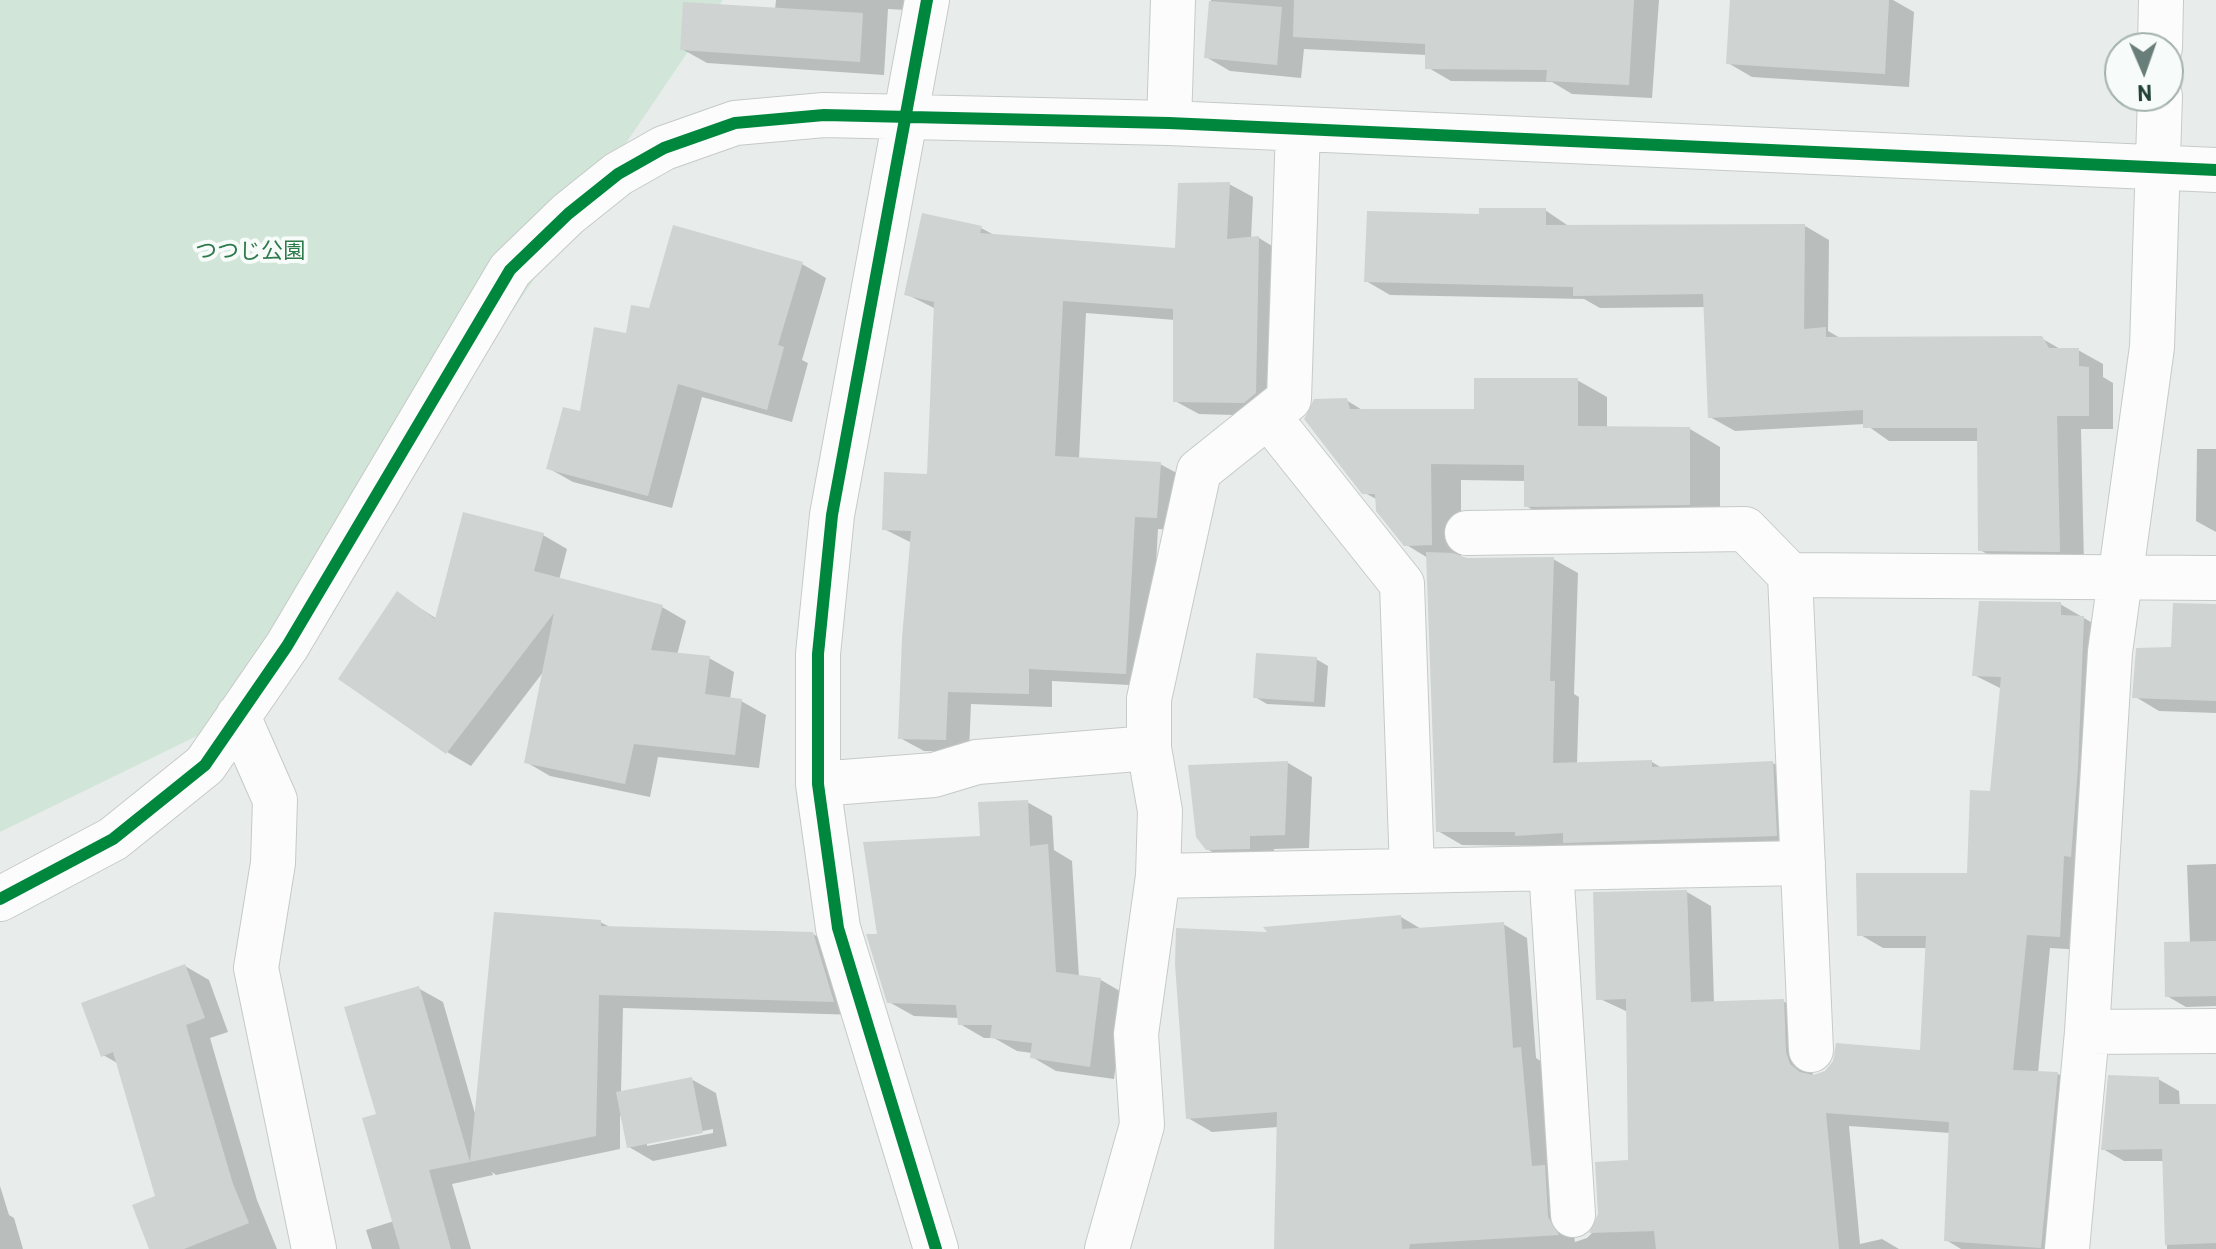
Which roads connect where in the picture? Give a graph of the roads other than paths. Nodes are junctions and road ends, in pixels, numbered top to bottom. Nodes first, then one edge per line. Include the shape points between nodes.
1 (927, 0) edge
2 (1173, 0) edge
3 (2161, 0) edge
4 (2160, 32) edge
5 (2160, 112) edge
6 (905, 119) junction
7 (1169, 123) junction
8 (1298, 129) junction
9 (2159, 168) junction
10 (2216, 170) edge
11 (1268, 416) junction
12 (1467, 533) dead end
13 (1790, 575) junction
14 (2120, 578) junction
15 (2216, 578) edge
16 (238, 716) junction
17 (1149, 748) junction
18 (818, 784) junction
19 (1803, 863) junction
20 (1551, 868) junction
21 (1412, 871) junction
22 (1158, 876) junction
23 (0, 899) edge
24 (2216, 1031) edge
25 (2087, 1032) junction
26 (1811, 1050) dead end
27 (1573, 1215) dead end
28 (314, 1249) edge
29 (936, 1249) edge
30 (1107, 1249) edge
31 (2067, 1249) edge

1 - 6 street
2 - 7 street
3 - 4 street
5 - 9 street
6 - 7 street
6 - 16 street via 824,115 735,123 664,148 618,174 568,214 510,270 287,646
6 - 18 street via 832,515 818,654
7 - 8 street
8 - 9 street
8 - 11 street via 1289,399
9 - 10 street
9 - 14 street via 2152,347
11 - 17 street via 1199,471 1149,699
11 - 21 street via 1402,584
12 - 13 street via 1745,529
13 - 14 street
13 - 19 street
14 - 15 street
14 - 25 street via 2110,652
16 - 23 street via 205,765 113,839
16 - 28 street via 275,800 273,863 256,968
17 - 18 street via 977,762 934,775
17 - 22 street via 1160,811
18 - 29 street via 838,928
19 - 20 street
19 - 26 street
20 - 21 street
20 - 27 street
21 - 22 street
22 - 30 street via 1136,1034 1142,1125
24 - 25 street
25 - 31 street

